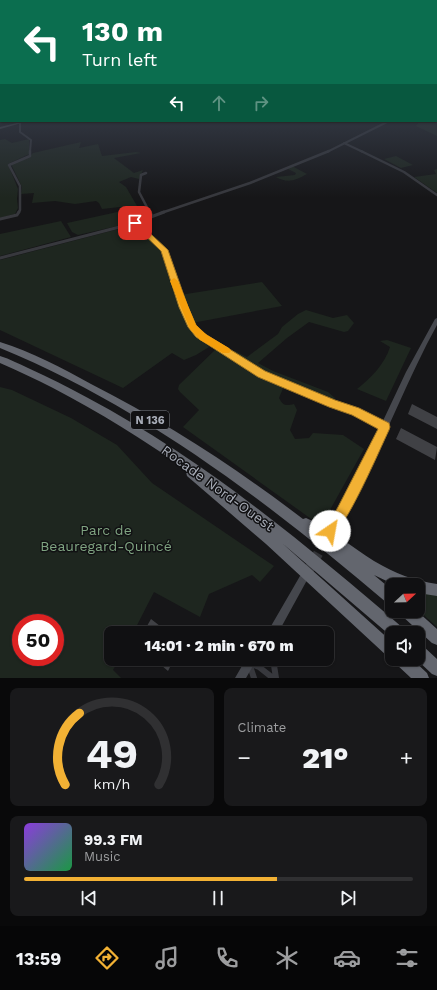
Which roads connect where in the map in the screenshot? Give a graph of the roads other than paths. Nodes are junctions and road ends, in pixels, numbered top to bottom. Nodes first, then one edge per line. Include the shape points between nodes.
1 (24, 135) edge
2 (361, 135) edge
3 (344, 143) junction
4 (146, 172) dead end
5 (437, 195) edge
6 (152, 216) junction
7 (1, 219) edge
8 (135, 223) junction
9 (0, 258) edge
10 (437, 320) edge
11 (0, 345) edge
12 (0, 359) edge
13 (385, 427) junction
14 (173, 455) junction
15 (288, 515) junction
16 (330, 531) dead end
17 (393, 578) edge
18 (303, 579) tunnel mouth
19 (425, 588) edge
20 (437, 590) edge
21 (385, 592) edge
22 (415, 618) edge
23 (278, 626) edge
24 (390, 626) edge
25 (437, 638) edge
26 (385, 644) edge
27 (425, 658) edge
28 (247, 666) edge
29 (251, 666) edge
30 (258, 666) edge
31 (275, 666) edge
32 (409, 666) edge
33 (437, 669) edge
34 (240, 678) edge
35 (254, 678) edge
36 (273, 678) edge
37 (276, 678) edge
38 (422, 678) edge

1 - 7 street via 31,140 31,154 9,165 20,186 20,208 18,214
2 - 3 street
3 - 5 street via 408,173
3 - 6 street via 258,180
4 - 6 street via 141,175 139,192
6 - 8 street
8 - 9 street
8 - 13 street via 164,250 184,307 199,334 262,374 355,411
10 - 13 main road
11 - 15 highway, Rocade Nord-Ouest / N 136 via 47,365 150,420 210,458
12 - 14 highway, Rocade Nord-Ouest / N 136 via 80,398
13 - 16 main road via 343,512
14 - 24 highway, Rocade Nord-Ouest / N 136 via 227,492 278,532
14 - 26 highway
15 - 17 highway via 318,530 369,566
15 - 21 highway, Rocade Nord-Ouest / N 136
18 - 23 main road
19 - 20 highway
22 - 25 highway
27 - 33 highway
28 - 34 main road
29 - 35 street
30 - 36 street
31 - 37 street
32 - 38 highway

